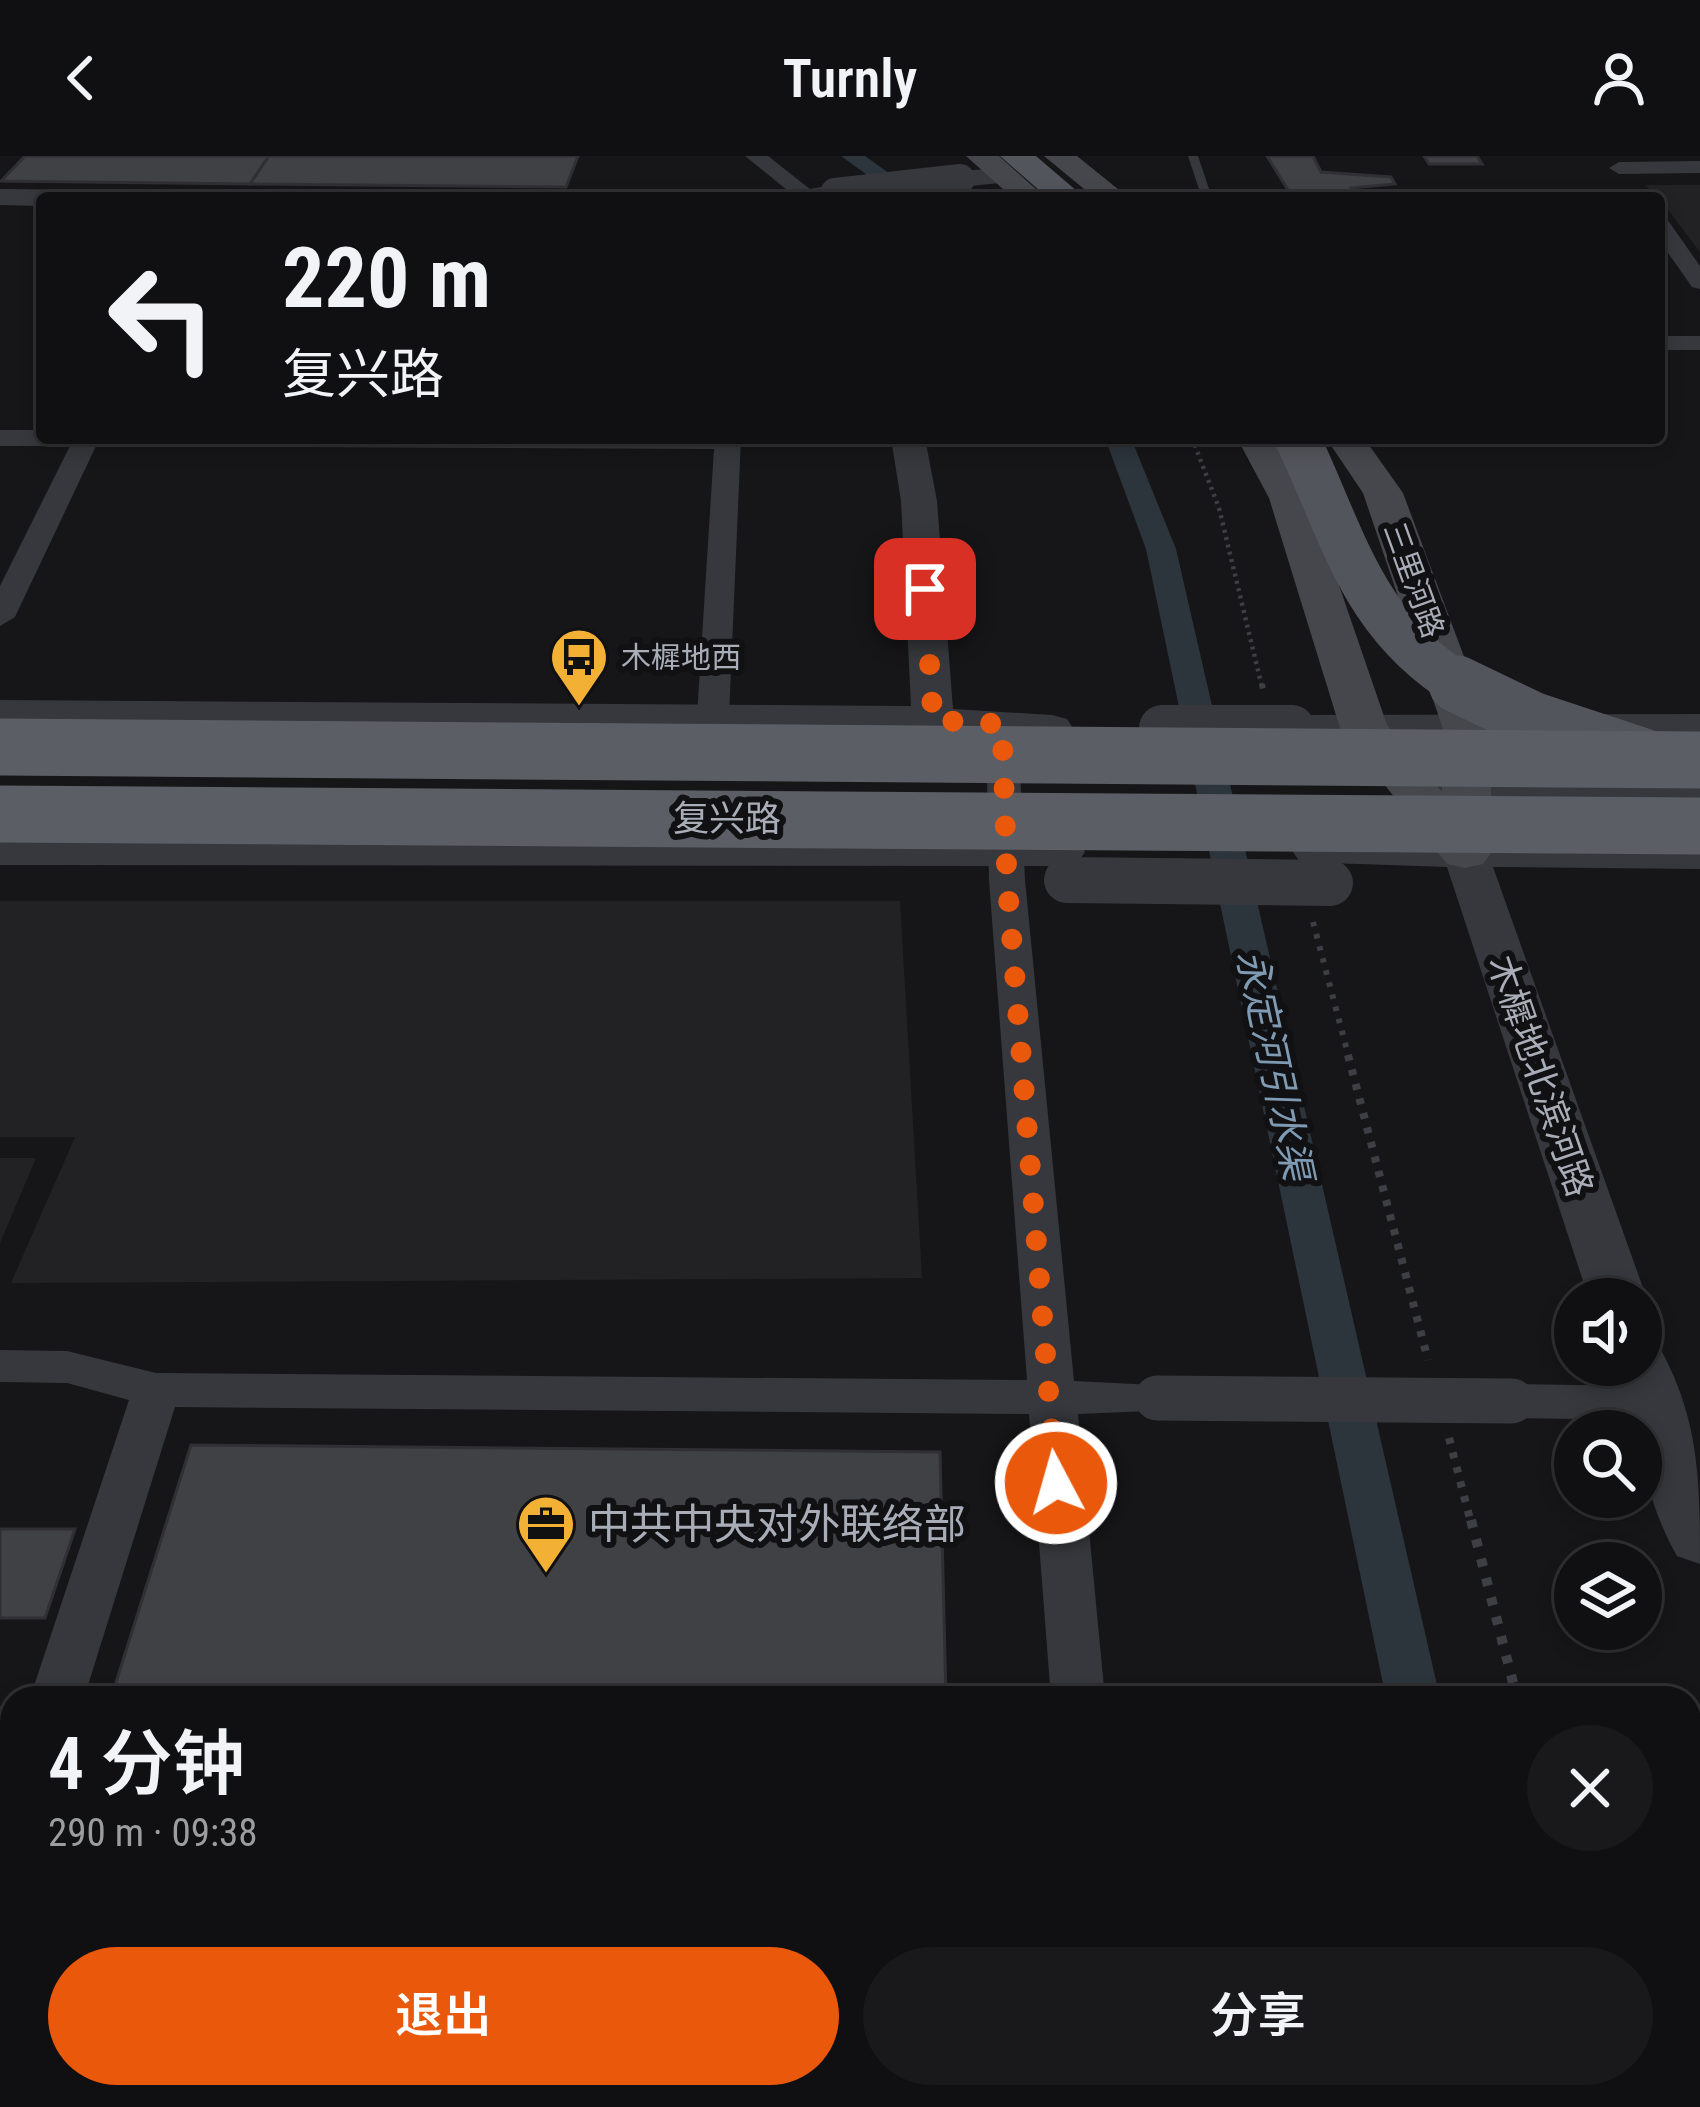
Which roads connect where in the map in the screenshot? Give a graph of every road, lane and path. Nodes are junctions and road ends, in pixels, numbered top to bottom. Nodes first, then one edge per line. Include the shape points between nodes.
1 (755, 156) edge
2 (1059, 156) edge
3 (1193, 156) edge
4 (1611, 162) edge
5 (1000, 163) edge
6 (1700, 167) edge
7 (817, 192) edge
8 (848, 192) edge
9 (1026, 192) edge
10 (1056, 192) edge
11 (1106, 192) edge
12 (1205, 192) edge
13 (1635, 192) edge
14 (0, 197) edge
15 (36, 197) edge
16 (1665, 232) edge
17 (1696, 271) edge
18 (1665, 343) edge
19 (1700, 343) edge
20 (0, 438) edge
21 (36, 438) edge
22 (84, 444) edge
23 (728, 444) edge
24 (909, 444) edge
25 (1194, 444) edge
26 (1259, 444) edge
27 (1300, 444) edge
28 (1349, 444) edge
29 (1383, 493) junction
30 (1289, 498) junction
31 (0, 617) edge
32 (1263, 692) dead end
33 (0, 713) edge
34 (713, 716) junction
35 (933, 720) junction
36 (1002, 724) junction
37 (1700, 727) edge
38 (1364, 728) junction
39 (0, 746) edge
40 (1700, 760) edge
41 (1700, 771) edge
42 (1700, 797) edge
43 (1455, 805) junction
44 (0, 814) edge
45 (1700, 826) edge
46 (0, 851) edge
47 (692, 853) junction
48 (1700, 855) edge
49 (1008, 866) junction
50 (1320, 885) junction
51 (1611, 1278) edge
52 (1429, 1363) dead end
53 (0, 1366) edge
54 (1631, 1386) edge
55 (1647, 1386) edge
56 (157, 1390) junction
57 (1048, 1398) junction
58 (1446, 1430) dead end
59 (1700, 1539) edge
60 (61, 1686) edge
61 (1077, 1686) edge
62 (1514, 1686) edge

1 - 7 street
2 - 11 main road
3 - 12 lane
4 - 6 street
4 - 13 street
5 - 8 street, bridge via 960,179
5 - 9 main road
5 - 10 main road
14 - 15 street
16 - 17 street
18 - 19 street
20 - 21 street
22 - 31 street
23 - 34 street
24 - 35 street
25 - 32 path via 1219,508
26 - 30 main road
27 - 41 main road, bridge via 1362,585 1403,642 1465,686 1529,717
28 - 29 main road, 三里河路
29 - 30 main road via 1360,503
29 - 43 main road, 三里河路
30 - 38 main road
33 - 34 street
34 - 35 street
34 - 47 street
35 - 36 street
36 - 38 street, 复兴路, bridge
36 - 49 street
37 - 43 street, 复兴路
38 - 43 main road
38 - 43 street, 复兴路
39 - 43 highway, 复兴路, bridge
40 - 43 highway, bridge
42 - 43 street
43 - 44 highway, 复兴路, bridge
43 - 45 highway, bridge
43 - 48 street, 复兴路
43 - 50 street, 复兴路
43 - 50 street via 1396,883
43 - 51 street, 木樨地北滨河路
46 - 47 street, 复兴路
47 - 49 street, 复兴路
49 - 50 street, 复兴路, bridge
49 - 57 street
50 - 52 path
53 - 56 street via 67,1366
54 - 57 street, bridge via 1512,1402
55 - 59 street
56 - 57 street
56 - 60 street
57 - 61 street
58 - 62 path

